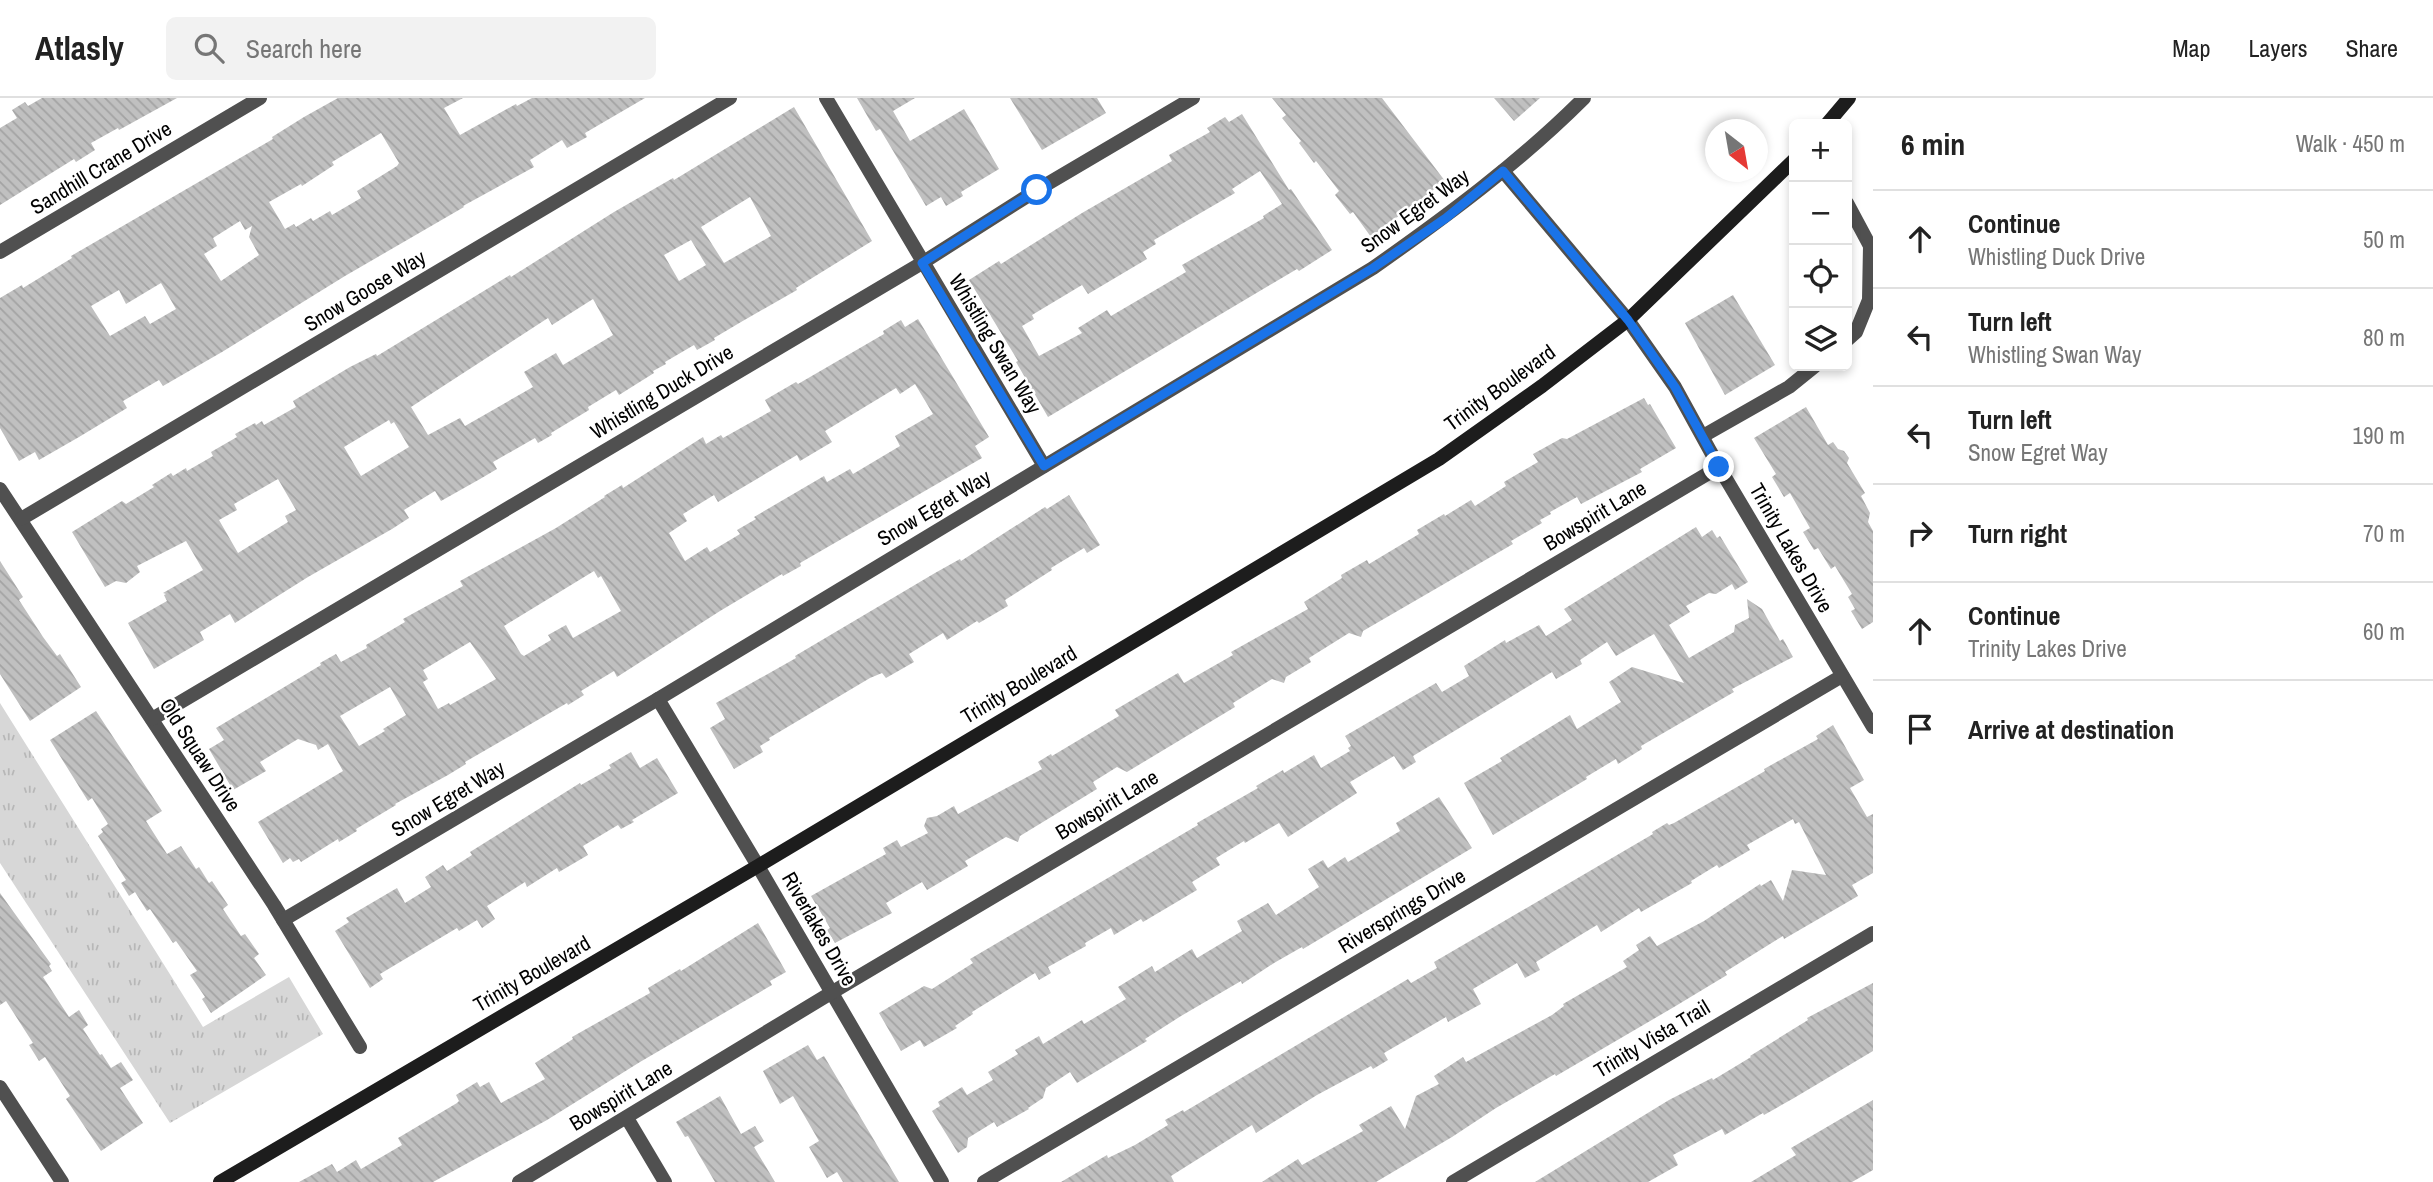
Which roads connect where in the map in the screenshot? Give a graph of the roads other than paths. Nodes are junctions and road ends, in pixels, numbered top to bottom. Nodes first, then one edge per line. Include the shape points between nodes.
1 (260, 98) edge
2 (730, 98) edge
3 (826, 98) edge
4 (1193, 98) edge
5 (1584, 98) edge
6 (1849, 98) edge
7 (1831, 119) edge
8 (1789, 165) edge
9 (1503, 171) junction
10 (1852, 212) edge
11 (0, 252) edge
12 (922, 263) junction
13 (1628, 320) junction
14 (1852, 336) edge
15 (1809, 371) edge
16 (1703, 436) junction
17 (1044, 466) junction
18 (1719, 467) junction
19 (0, 489) edge
20 (21, 519) junction
21 (1842, 676) junction
22 (658, 699) junction
23 (152, 719) junction
24 (1873, 727) edge
25 (758, 866) junction
26 (283, 920) junction
27 (1873, 933) edge
28 (831, 993) junction
29 (360, 1047) dead end
30 (0, 1087) edge
31 (627, 1118) junction
32 (62, 1182) edge
33 (220, 1182) edge
34 (519, 1182) edge
35 (665, 1182) edge
36 (942, 1182) edge
37 (984, 1182) edge
38 (1453, 1182) edge

1 - 11 street, Sandhill Crane Drive
2 - 20 street, Snow Goose Way
3 - 12 street, Whistling Swan Way
4 - 12 street, Whistling Duck Drive
5 - 9 street, Snow Egret Way
6 - 7 main road
8 - 13 main road, Trinity Boulevard
9 - 13 street, Trinity Lakes Drive
9 - 17 street, Snow Egret Way via 1446,218 1373,268
10 - 14 street via 1870,246 1869,300
12 - 17 street, Whistling Swan Way
12 - 23 street, Whistling Duck Drive
13 - 16 street, Trinity Lakes Drive
13 - 25 main road, Trinity Boulevard via 1439,459
15 - 16 street
16 - 18 street, Trinity Lakes Drive
17 - 22 street, Snow Egret Way
18 - 21 street, Trinity Lakes Drive
18 - 28 street, Bowspirit Lane
19 - 20 street, Old Squaw Drive
20 - 23 street, Old Squaw Drive
21 - 24 street, Trinity Lakes Drive
21 - 37 street, Riversprings Drive
22 - 25 street, Riverlakes Drive
22 - 26 street, Snow Egret Way
23 - 26 street, Old Squaw Drive
25 - 28 street, Riverlakes Drive
25 - 33 main road, Trinity Boulevard
26 - 29 street, Old Squaw Drive
27 - 38 street, Trinity Vista Trail
28 - 31 street, Bowspirit Lane
28 - 36 street, Riverlakes Drive
30 - 32 street
31 - 34 street, Bowspirit Lane
31 - 35 street

